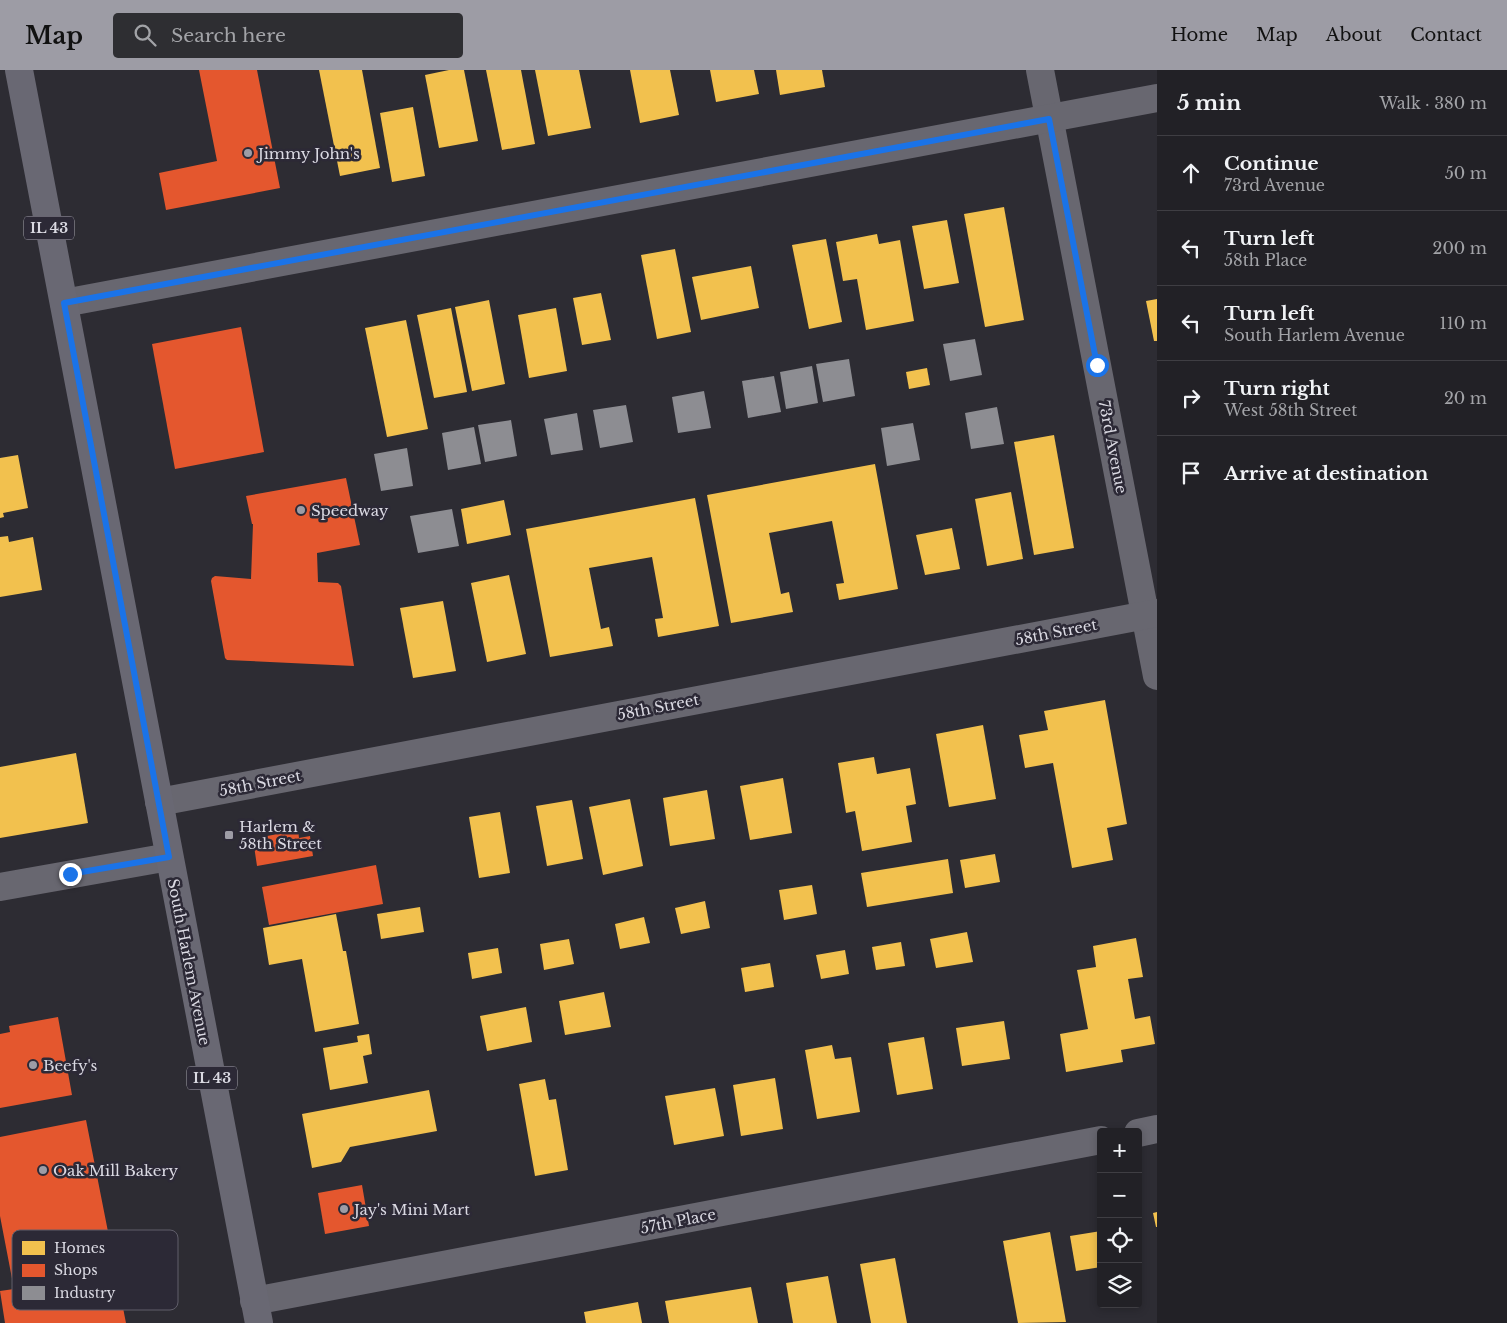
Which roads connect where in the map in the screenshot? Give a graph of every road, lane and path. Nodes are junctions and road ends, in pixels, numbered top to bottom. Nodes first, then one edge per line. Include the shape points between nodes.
1 (19, 70) edge
2 (1040, 70) edge
3 (1157, 98) edge
4 (1049, 119) junction
5 (64, 303) junction
6 (1151, 614) edge
7 (1157, 676) edge
8 (159, 802) junction
9 (169, 857) junction
10 (0, 887) edge
11 (1157, 1129) edge
12 (1142, 1132) edge
13 (1097, 1141) edge
14 (256, 1312) edge

1 - 5 main road, South Harlem Avenue / IL 43
2 - 4 street, 73rd Avenue
3 - 4 street
4 - 5 street
4 - 6 street, 73rd Avenue
5 - 8 main road, South Harlem Avenue / IL 43
6 - 7 street, 73rd Avenue
6 - 8 street, 58th Street
8 - 9 main road, South Harlem Avenue / IL 43
9 - 10 street
9 - 14 main road, South Harlem Avenue / IL 43
11 - 12 street
13 - 14 street, 57th Place

